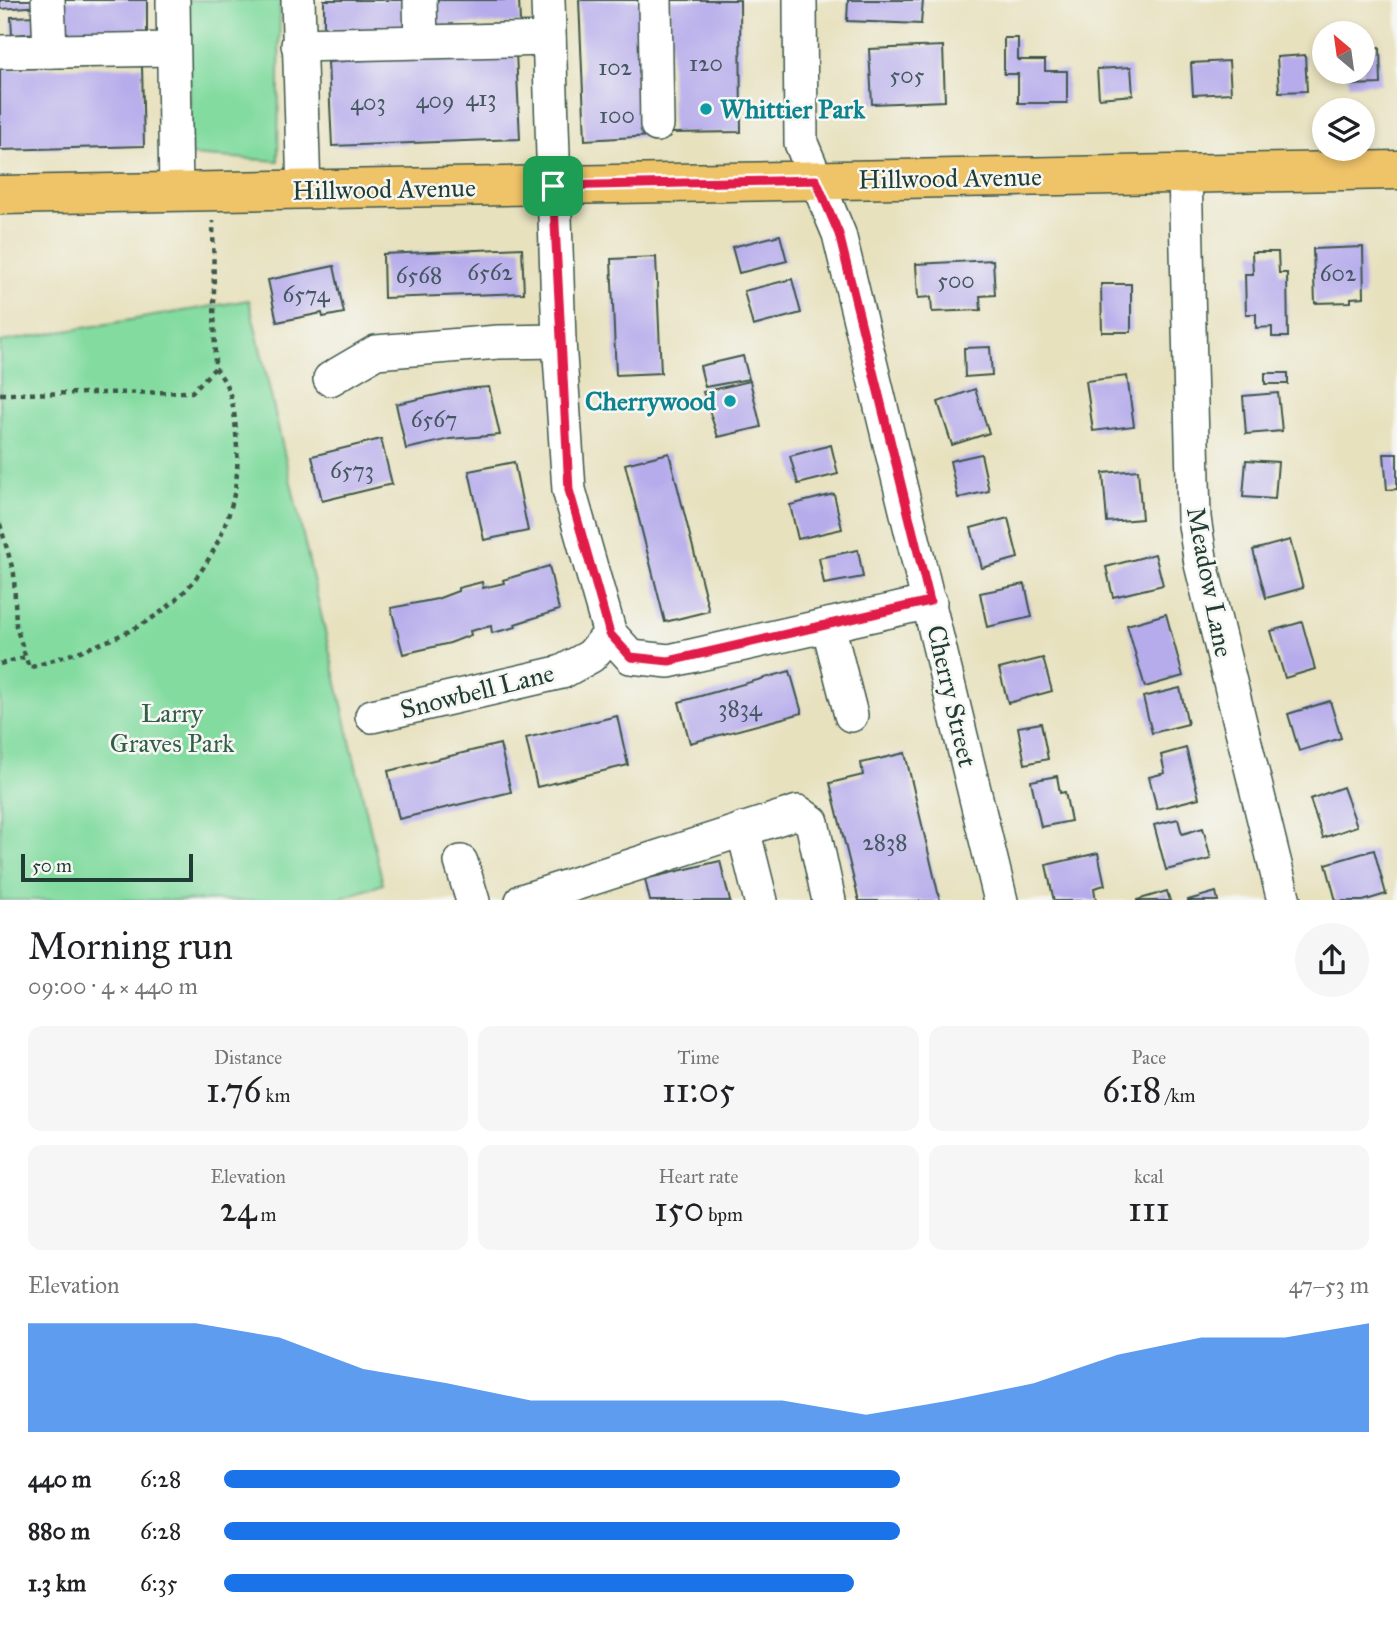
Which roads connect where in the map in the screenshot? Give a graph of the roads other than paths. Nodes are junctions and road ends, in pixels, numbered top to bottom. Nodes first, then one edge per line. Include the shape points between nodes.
1 (48, 0) edge
2 (173, 0) edge
3 (298, 0) edge
4 (420, 0) edge
5 (548, 0) edge
6 (655, 0) edge
7 (800, 0) edge
8 (549, 39) junction
9 (421, 42) junction
10 (298, 45) junction
11 (173, 49) junction
12 (50, 51) junction
13 (0, 52) edge
14 (657, 125) dead end
15 (1397, 170) edge
16 (1185, 173) junction
17 (816, 180) junction
18 (553, 186) junction
19 (304, 191) junction
20 (176, 193) junction
21 (0, 195) edge
22 (559, 341) junction
23 (330, 379) dead end
24 (930, 601) junction
25 (828, 625) junction
26 (610, 634) junction
27 (851, 715) dead end
28 (372, 716) dead end
29 (743, 829) junction
30 (461, 862) dead end
31 (473, 900) edge
32 (525, 900) edge
33 (761, 900) edge
34 (829, 900) edge
35 (1001, 900) edge
36 (1284, 900) edge

1 - 12 street
2 - 11 street
3 - 10 street
4 - 9 street
5 - 8 street
6 - 14 street
7 - 17 street, Cherry Street via 801,143
8 - 9 street
8 - 18 street
9 - 10 street
10 - 19 street
11 - 12 street
11 - 20 street
12 - 13 street
15 - 16 main road, Hillwood Avenue
16 - 17 main road, Hillwood Avenue
16 - 36 street, Meadow Lane via 1194,518 1201,564
17 - 18 main road, Hillwood Avenue
17 - 24 street, Cherry Street via 839,234
18 - 19 main road, Hillwood Avenue
18 - 22 street
19 - 20 main road, Hillwood Avenue
20 - 21 main road, Hillwood Avenue
22 - 23 street via 376,352
22 - 26 street via 569,490
24 - 25 street
24 - 35 street, Cherry Street
25 - 26 street via 669,661 631,657
25 - 27 street
26 - 28 street, Snowbell Lane via 591,656 562,672
29 - 32 street
29 - 33 street
29 - 34 street via 798,812 812,822
30 - 31 street

